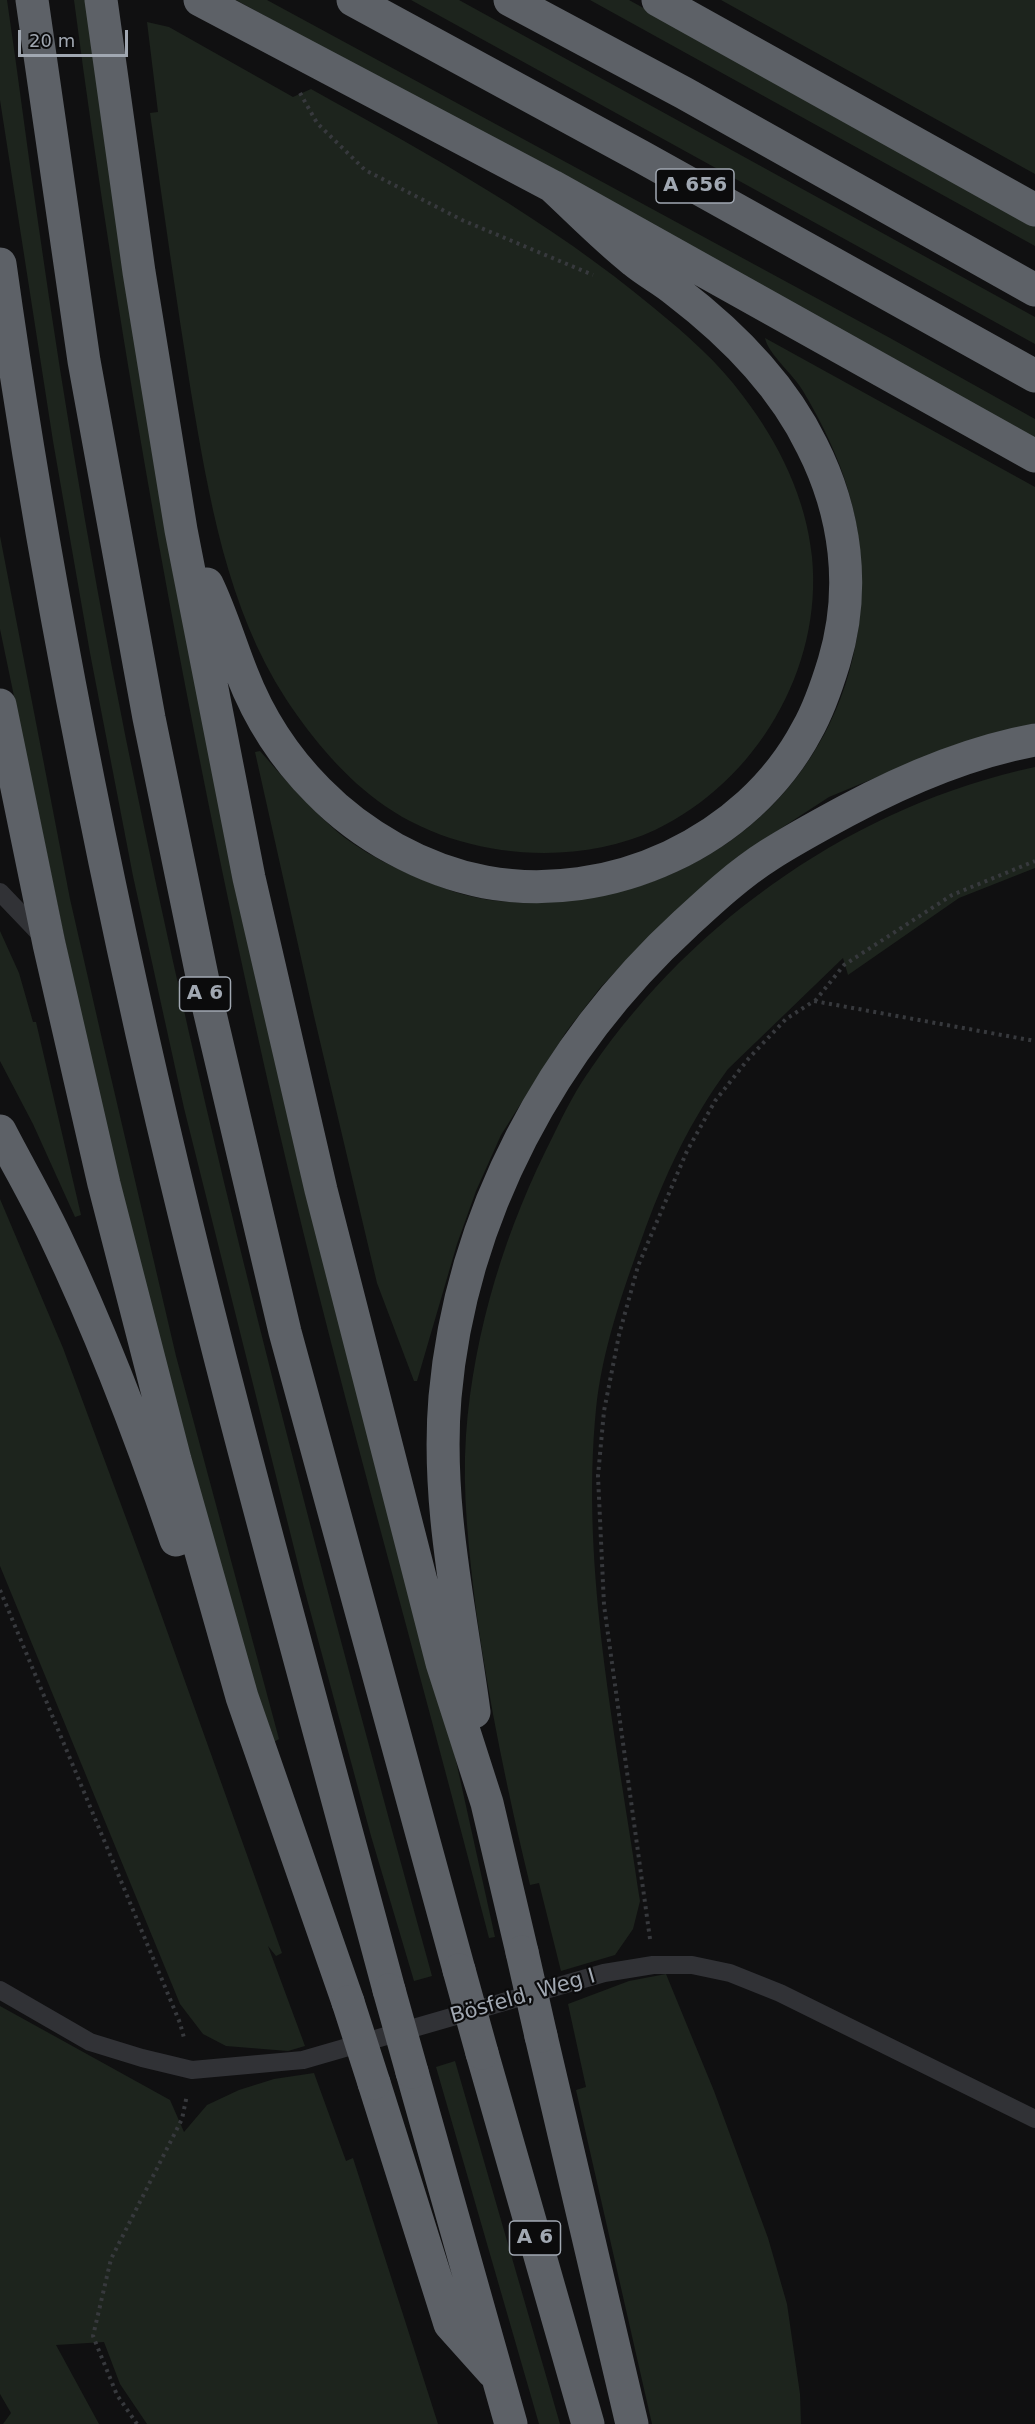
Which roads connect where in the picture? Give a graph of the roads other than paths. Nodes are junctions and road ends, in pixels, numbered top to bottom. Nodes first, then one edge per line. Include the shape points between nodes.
1 (32, 0) edge
2 (200, 0) edge
3 (353, 0) edge
4 (510, 0) edge
5 (658, 0) edge
6 (101, 4) edge
7 (552, 186) junction
8 (1035, 210) edge
9 (0, 264) edge
10 (1035, 290) edge
11 (1035, 376) edge
12 (1035, 456) edge
13 (181, 530) junction
14 (0, 705) edge
15 (1035, 740) edge
16 (0, 891) edge
17 (49, 944) junction
18 (0, 1131) edge
19 (242, 1697) junction
20 (487, 1803) junction
21 (0, 1990) edge
22 (1035, 2119) edge
23 (498, 2378) junction
24 (511, 2424) edge
25 (588, 2424) edge
26 (632, 2424) edge

1 - 25 highway, A 6, bridge via 84,361 149,718 208,1005 285,1332
2 - 7 highway
3 - 11 highway, A 656
4 - 10 highway
5 - 8 highway
6 - 13 highway
7 - 12 highway
7 - 13 highway via 634,261 719,326 756,363 799,420 835,501 846,564 840,643 808,729 774,778 743,810 706,838 674,854 635,871 587,882 486,882 431,866 362,829 338,810 280,746 243,679 212,594
9 - 23 highway, bridge via 82,754 142,1037 218,1350 389,1990
13 - 20 highway via 249,878 321,1190 442,1663
14 - 17 highway
15 - 20 highway via 906,781 824,823 758,863 714,897 622,987 567,1060 532,1116 490,1207 462,1294 443,1426 450,1544
16 - 17 lane
17 - 19 highway via 104,1184 175,1460
18 - 19 highway via 55,1236 152,1471 189,1579
19 - 23 highway, bridge via 375,2083 450,2324
20 - 26 highway, bridge
21 - 22 lane, Bösfeld, Weg I via 90,2042 192,2070 303,2060 604,1973 653,1965 692,1965 730,1973 780,1993
23 - 24 highway

